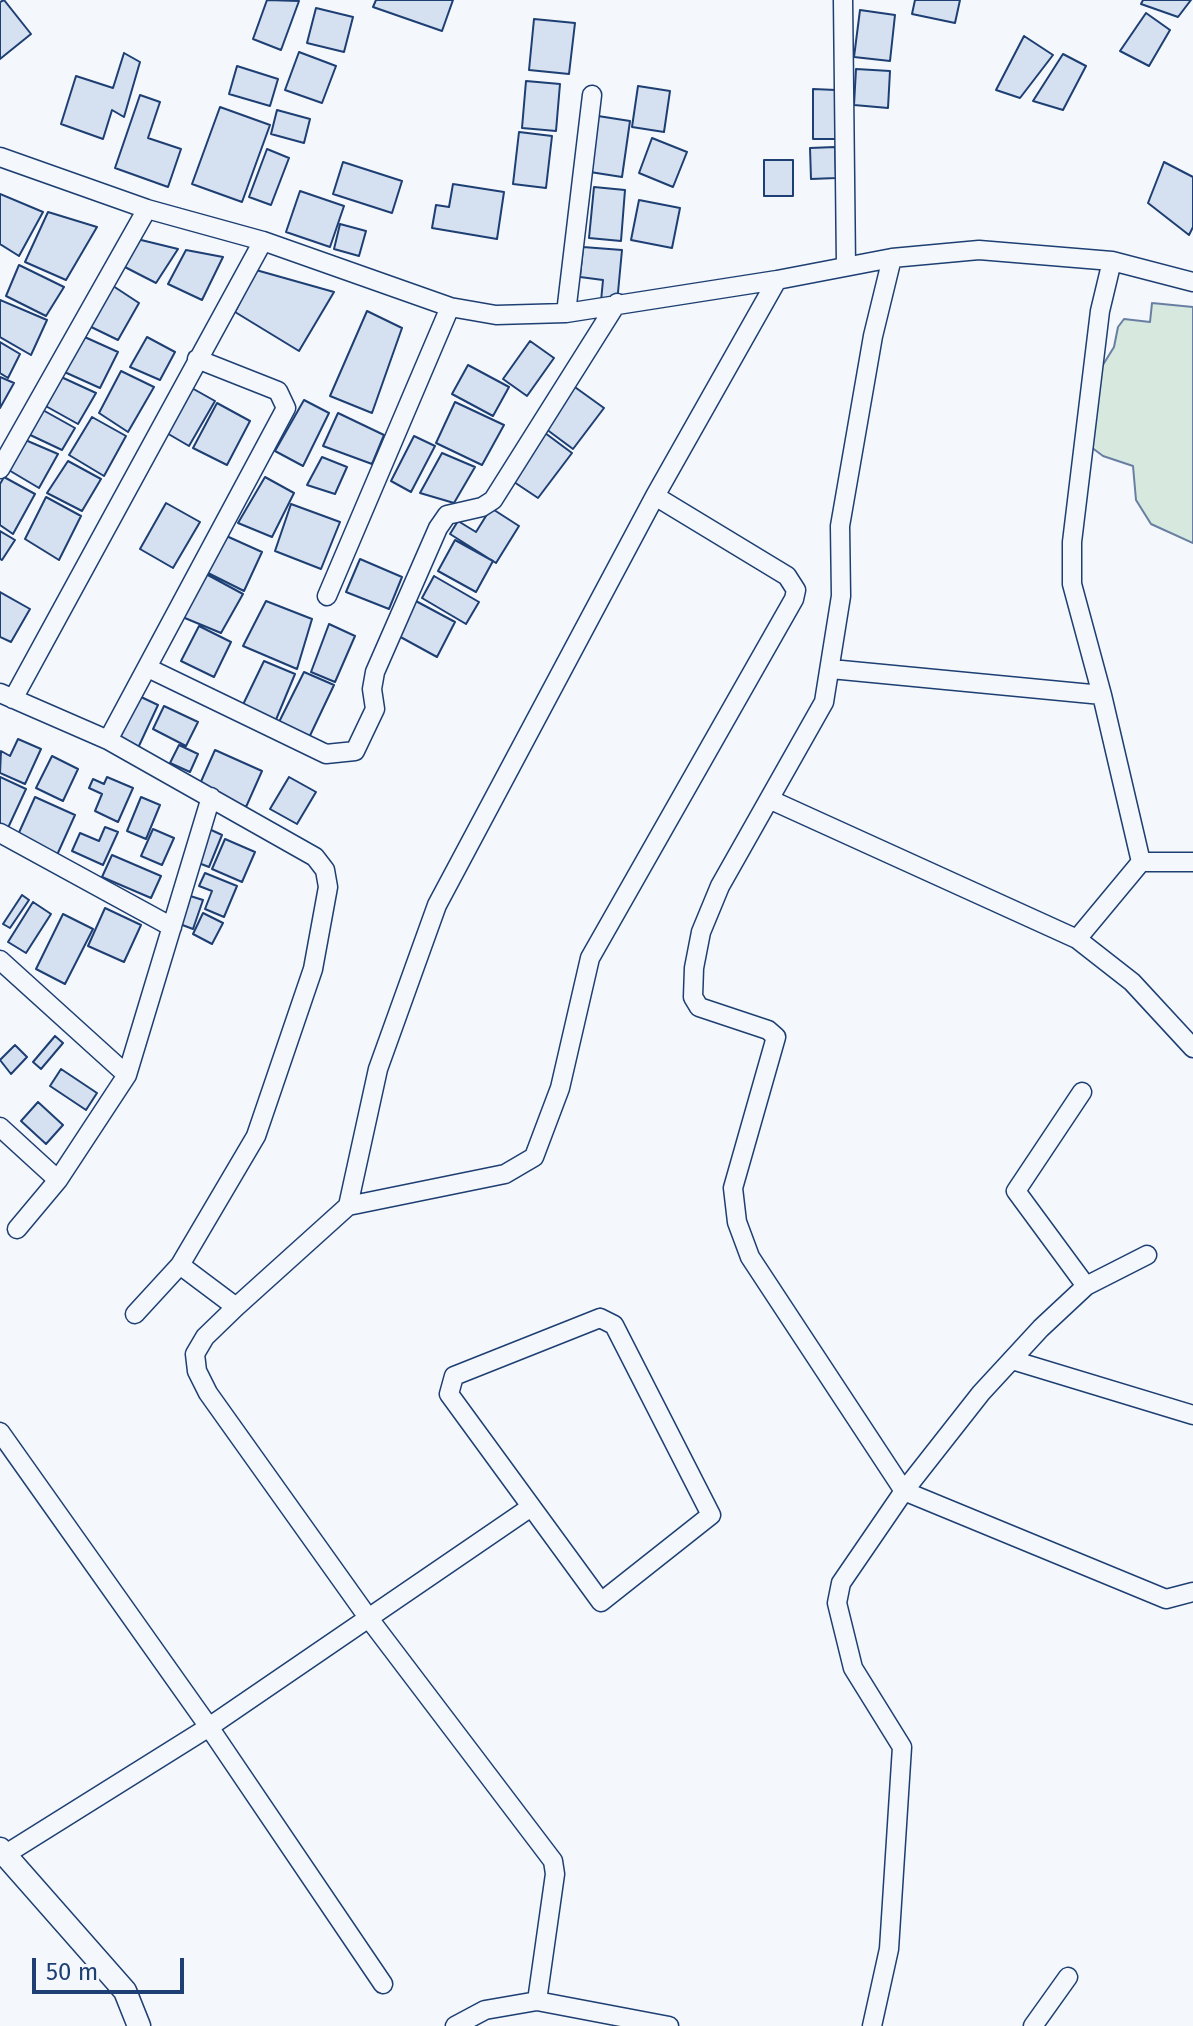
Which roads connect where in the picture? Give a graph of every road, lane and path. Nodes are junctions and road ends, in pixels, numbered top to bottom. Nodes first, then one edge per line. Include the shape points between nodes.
1 (843, 0) edge
2 (592, 95) dead end
3 (3, 165) edge
4 (147, 209) junction
5 (263, 241) junction
6 (892, 258) junction
7 (1112, 261) junction
8 (846, 266) junction
9 (777, 280) junction
10 (1193, 282) edge
11 (617, 303) junction
12 (450, 307) junction
13 (566, 313) junction
14 (197, 359) junction
15 (0, 469) edge
16 (655, 496) junction
17 (327, 596) dead end
18 (148, 668) junction
19 (831, 669) junction
20 (1102, 695) junction
21 (7, 696) edge
22 (108, 740) junction
23 (211, 797) junction
24 (771, 800) junction
25 (0, 833) edge
26 (1141, 862) junction
27 (1193, 862) edge
28 (172, 927) junction
29 (1077, 939) junction
30 (0, 960) edge
31 (1189, 1040) edge
32 (127, 1075) junction
33 (1082, 1092) dead end
34 (0, 1127) edge
35 (58, 1180) junction
36 (348, 1206) junction
37 (17, 1229) dead end
38 (1147, 1255) dead end
39 (180, 1265) junction
40 (1086, 1286) junction
41 (236, 1307) junction
42 (135, 1314) dead end
43 (1012, 1360) junction
44 (1193, 1415) edge
45 (0, 1432) edge
46 (904, 1491) junction
47 (531, 1507) junction
48 (1193, 1592) edge
49 (367, 1616) junction
50 (209, 1727) junction
51 (3, 1852) edge
52 (1068, 1977) dead end
53 (383, 1984) dead end
54 (537, 2001) junction
55 (139, 2026) edge
56 (455, 2026) edge
57 (669, 2026) edge
58 (872, 2026) edge
59 (1033, 2026) edge

1 - 8 street
2 - 13 street
3 - 4 street
4 - 5 street
4 - 15 street
5 - 12 street
5 - 14 street
6 - 7 street via 979,250
6 - 8 street
6 - 19 street via 840,526 841,596
7 - 10 street
7 - 20 street via 1100,311 1072,542 1072,584
8 - 9 street
9 - 11 street
9 - 16 street
11 - 13 street
11 - 18 street via 493,500 447,515 438,528 375,672 375,709 355,751 326,754
12 - 13 street via 496,315
12 - 17 street
14 - 18 street via 278,391 286,408
14 - 21 street
16 - 36 street via 437,905 378,1069
16 - 36 street via 787,576 796,590 794,599 590,958 560,1088 534,1157 505,1174
18 - 22 street
19 - 20 street
19 - 24 street via 824,702
20 - 26 street
21 - 22 street
22 - 23 street
23 - 28 street
23 - 39 street via 315,857 325,870 328,887 313,969 256,1136
24 - 29 street
24 - 46 street via 720,886 701,932 693,997 699,1007 776,1037 733,1188 737,1222 750,1257
25 - 28 street
26 - 27 street
26 - 29 street
28 - 32 street
29 - 31 street via 1132,982
30 - 32 street
32 - 35 street
33 - 40 street via 1016,1191
34 - 35 street
35 - 37 street
36 - 41 street
38 - 40 street
39 - 41 street
39 - 42 street
40 - 43 street
41 - 49 street via 205,1337 195,1354 197,1371
43 - 44 street
43 - 46 street
45 - 50 street
46 - 48 street via 1166,1599
46 - 58 street via 841,1583 837,1603 853,1668 902,1747 889,1949
47 - 47 street via 449,1394 449,1384 454,1376 600,1318 607,1320 711,1515 601,1602
47 - 49 street
49 - 50 street
49 - 54 street via 553,1861
50 - 51 street
50 - 53 street
51 - 55 street via 125,1991
52 - 59 street
54 - 56 street via 485,2010
54 - 57 street

